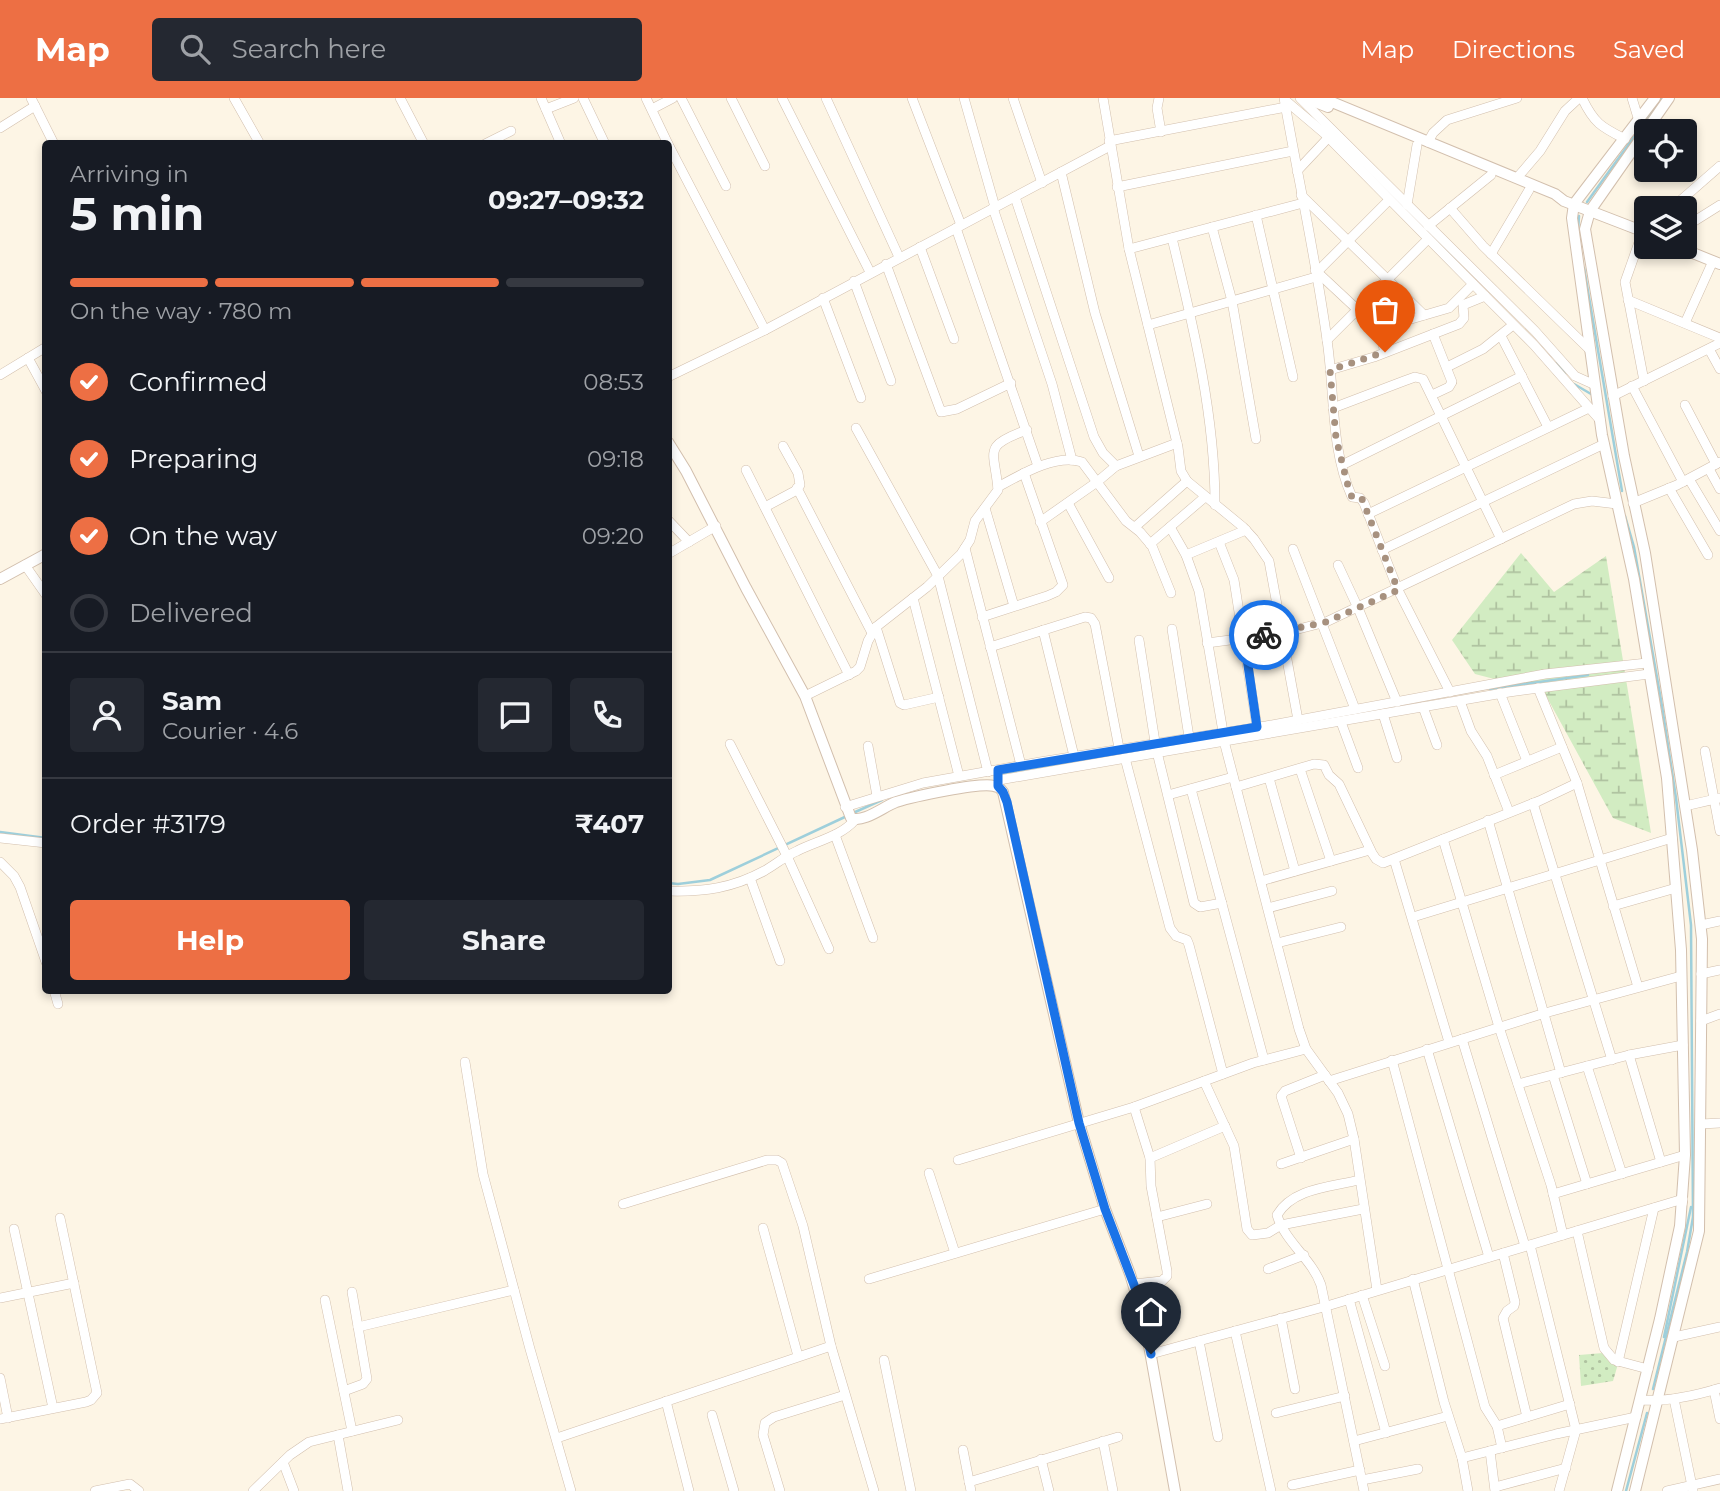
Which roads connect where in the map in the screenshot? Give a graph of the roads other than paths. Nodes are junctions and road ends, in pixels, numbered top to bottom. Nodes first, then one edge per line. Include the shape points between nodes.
1 (234, 98) edge
2 (400, 98) edge
3 (541, 98) edge
4 (574, 98) edge
5 (583, 98) edge
6 (646, 98) edge
7 (673, 98) edge
8 (681, 98) edge
9 (731, 98) edge
10 (782, 98) edge
11 (826, 98) edge
12 (912, 98) edge
13 (964, 98) edge
14 (1013, 98) edge
15 (1103, 98) edge
16 (1159, 98) edge
17 (1303, 98) edge
18 (1517, 98) edge
19 (1581, 98) edge
20 (1632, 98) edge
21 (1655, 98) edge
22 (1669, 98) edge
23 (1325, 99) edge
24 (1285, 101) edge
25 (33, 102) edge
26 (546, 109) junction
27 (652, 110) junction
28 (1638, 119) edge
29 (1640, 119) edge
30 (1634, 127) edge
31 (0, 128) edge
32 (511, 131) dead end
33 (1161, 132) junction
34 (1328, 138) junction
35 (1625, 139) junction
36 (52, 140) edge
37 (258, 140) edge
38 (422, 140) edge
39 (493, 140) edge
40 (559, 140) edge
41 (603, 140) edge
42 (666, 140) edge
43 (1109, 143) junction
44 (1423, 143) junction
45 (1293, 151) junction
46 (672, 152) edge
47 (765, 166) dead end
48 (1720, 166) edge
49 (1297, 171) junction
50 (1061, 172) junction
51 (1491, 175) junction
52 (1517, 178) junction
53 (1042, 183) junction
54 (726, 186) dead end
55 (1117, 187) junction
56 (1529, 190) junction
57 (1686, 196) edge
58 (1015, 197) junction
59 (1302, 199) junction
60 (1389, 200) junction
61 (1569, 203) junction
62 (1407, 205) junction
63 (1720, 205) edge
64 (994, 208) junction
65 (1450, 208) junction
66 (1590, 211) junction
67 (1256, 215) junction
68 (1697, 219) edge
69 (958, 226) junction
70 (1428, 226) junction
71 (1212, 227) junction
72 (1634, 228) edge
73 (1171, 237) junction
74 (1428, 239) junction
75 (1348, 240) junction
76 (919, 247) junction
77 (1129, 249) junction
78 (1491, 254) junction
79 (1697, 255) edge
80 (1634, 256) edge
81 (900, 257) junction
82 (1717, 263) edge
83 (886, 264) junction
84 (870, 272) junction
85 (1316, 273) junction
86 (1387, 279) junction
87 (854, 281) junction
88 (1474, 284) junction
89 (1273, 289) junction
90 (1485, 296) junction
91 (823, 298) junction
92 (1628, 300) junction
93 (1232, 301) junction
94 (1357, 310) junction
95 (1190, 313) junction
96 (1424, 315) junction
97 (1685, 323) junction
98 (1148, 325) junction
99 (1513, 325) junction
100 (1377, 329) junction
101 (765, 330) junction
102 (1433, 334) junction
103 (1501, 336) junction
104 (954, 340) dead end
105 (1327, 340) junction
106 (1720, 340) edge
107 (42, 349) edge
108 (1709, 349) junction
109 (1590, 350) junction
110 (1385, 352) junction
111 (27, 358) junction
112 (1447, 367) junction
113 (1720, 369) edge
114 (1330, 370) junction
115 (0, 375) edge
116 (672, 375) edge
117 (1522, 376) junction
118 (1293, 377) dead end
119 (891, 381) dead end
120 (1644, 381) junction
121 (1011, 383) junction
122 (42, 384) edge
123 (1595, 385) junction
124 (1632, 386) junction
125 (1432, 395) junction
126 (1613, 396) junction
127 (861, 398) dead end
128 (1685, 405) dead end
129 (1333, 408) junction
130 (1588, 408) junction
131 (1442, 416) junction
132 (1600, 420) junction
133 (1548, 427) junction
134 (856, 428) dead end
135 (1027, 430) junction
136 (1256, 439) dead end
137 (1177, 443) junction
138 (1604, 444) junction
139 (783, 446) dead end
140 (672, 449) edge
141 (1139, 456) junction
142 (1072, 460) junction
143 (1342, 465) junction
144 (1715, 465) edge
145 (1038, 466) junction
146 (1116, 466) junction
147 (1467, 467) junction
148 (746, 470) dead end
149 (1024, 473) junction
150 (1686, 480) junction
151 (1187, 481) junction
152 (1097, 482) junction
153 (998, 486) junction
154 (797, 488) junction
155 (1669, 488) junction
156 (1720, 489) edge
157 (1205, 497) junction
158 (1484, 502) junction
159 (1068, 503) junction
160 (1633, 503) junction
161 (1617, 504) junction
162 (1216, 505) junction
163 (765, 507) junction
164 (985, 508) junction
165 (1368, 514) junction
166 (1040, 522) junction
167 (672, 524) edge
168 (716, 526) junction
169 (1135, 527) junction
170 (1170, 527) junction
171 (1246, 530) junction
172 (1720, 531) edge
173 (1501, 539) junction
174 (689, 541) junction
175 (1219, 542) junction
176 (1150, 544) junction
177 (965, 548) junction
178 (1293, 549) dead end
179 (1382, 550) junction
180 (672, 552) edge
181 (1186, 555) junction
182 (1708, 555) dead end
183 (42, 556) edge
184 (25, 565) junction
185 (1338, 565) dead end
186 (938, 576) junction
187 (1109, 578) dead end
188 (0, 579) edge
189 (42, 589) edge
190 (1398, 590) junction
191 (1171, 593) dead end
192 (913, 598) junction
193 (1014, 606) junction
194 (1358, 608) junction
195 (982, 617) junction
196 (1321, 623) junction
197 (1172, 629) dead end
198 (874, 630) junction
199 (1043, 630) junction
200 (1283, 633) junction
201 (1244, 638) junction
202 (1139, 640) dead end
203 (1207, 643) junction
204 (990, 647) junction
205 (1648, 669) junction
206 (849, 675) junction
207 (1538, 688) junction
208 (1450, 692) junction
209 (1500, 693) junction
210 (805, 696) junction
211 (939, 697) junction
212 (1460, 701) junction
213 (1397, 702) junction
214 (1423, 707) junction
215 (1355, 709) junction
216 (1383, 714) junction
217 (1298, 720) junction
218 (1341, 722) junction
219 (1257, 727) junction
220 (1223, 736) junction
221 (1189, 737) junction
222 (730, 744) dead end
223 (1437, 745) dead end
224 (868, 746) dead end
225 (1156, 747) junction
226 (1562, 747) junction
227 (1119, 748) junction
228 (1705, 751) dead end
229 (1074, 756) junction
230 (1125, 758) junction
231 (1397, 758) dead end
232 (1527, 761) junction
233 (1021, 765) junction
234 (1357, 768) dead end
235 (1300, 769) junction
236 (1494, 775) junction
237 (959, 776) junction
238 (996, 777) junction
239 (1233, 777) junction
240 (1269, 778) junction
241 (1577, 783) junction
242 (1236, 788) junction
243 (1191, 789) junction
244 (877, 796) junction
245 (1168, 796) junction
246 (1717, 799) edge
247 (1533, 803) junction
248 (1685, 806) junction
249 (1509, 813) junction
250 (849, 814) junction
251 (1488, 820) junction
252 (1720, 831) edge
253 (835, 835) junction
254 (0, 838) edge
255 (1672, 838) junction
256 (1443, 839) junction
257 (42, 843) edge
258 (784, 850) junction
259 (1370, 850) junction
260 (1394, 859) junction
261 (1599, 860) junction
262 (1331, 861) junction
263 (0, 862) edge
264 (1295, 871) junction
265 (1553, 874) junction
266 (750, 878) junction
267 (1261, 881) junction
268 (1509, 888) junction
269 (1676, 888) junction
270 (672, 891) edge
271 (1332, 891) dead end
272 (1461, 902) junction
273 (1222, 903) junction
274 (1613, 906) junction
275 (1268, 908) junction
276 (1413, 917) junction
277 (1720, 921) edge
278 (1701, 925) junction
279 (1341, 927) dead end
280 (873, 938) dead end
281 (1277, 943) junction
282 (829, 948) dead end
283 (42, 950) edge
284 (780, 961) dead end
285 (1720, 970) edge
286 (1701, 974) junction
287 (1682, 976) junction
288 (1638, 987) junction
289 (55, 994) edge
290 (1593, 1000) junction
291 (58, 1004) dead end
292 (1545, 1013) junction
293 (1720, 1014) edge
294 (1701, 1021) junction
295 (1499, 1027) junction
296 (1462, 1039) junction
297 (1449, 1042) junction
298 (1683, 1045) junction
299 (1307, 1049) junction
300 (1427, 1049) junction
301 (1629, 1055) junction
302 (1264, 1059) junction
303 (1392, 1060) junction
304 (1612, 1060) junction
305 (465, 1062) dead end
306 (1587, 1066) junction
307 (1223, 1074) junction
308 (1557, 1074) junction
309 (1327, 1078) junction
310 (1204, 1081) junction
311 (1518, 1084) junction
312 (1134, 1107) junction
313 (1079, 1123) junction
314 (1720, 1123) edge
315 (1701, 1124) junction
316 (1225, 1126) junction
317 (1354, 1139) junction
318 (1685, 1155) junction
319 (1150, 1158) junction
320 (1301, 1158) junction
321 (958, 1160) dead end
322 (1661, 1162) junction
323 (1281, 1164) dead end
324 (929, 1173) dead end
325 (1622, 1174) junction
326 (1359, 1180) junction
327 (1587, 1184) junction
328 (1553, 1194) junction
329 (1683, 1199) junction
330 (623, 1204) dead end
331 (1207, 1204) dead end
332 (1654, 1208) junction
333 (1105, 1209) junction
334 (1363, 1209) junction
335 (1157, 1217) junction
336 (60, 1218) dead end
337 (1281, 1226) junction
338 (763, 1228) dead end
339 (14, 1229) dead end
340 (1577, 1231) junction
341 (1563, 1235) junction
342 (1527, 1245) junction
343 (1503, 1252) junction
344 (955, 1254) junction
345 (1304, 1255) junction
346 (1489, 1257) junction
347 (1450, 1268) junction
348 (1268, 1269) dead end
349 (869, 1279) dead end
350 (1413, 1279) junction
351 (74, 1283) junction
352 (1134, 1284) junction
353 (514, 1290) junction
354 (1377, 1290) junction
355 (352, 1292) dead end
356 (27, 1293) junction
357 (1362, 1295) junction
358 (0, 1298) edge
359 (1349, 1299) junction
360 (325, 1300) dead end
361 (1327, 1306) junction
362 (1281, 1318) junction
363 (358, 1327) junction
364 (1720, 1327) edge
365 (1236, 1331) junction
366 (1674, 1337) junction
367 (1199, 1341) junction
368 (831, 1346) junction
369 (1151, 1354) junction
370 (798, 1356) junction
371 (884, 1360) dead end
372 (1618, 1362) junction
373 (1385, 1366) dead end
374 (1648, 1369) junction
375 (0, 1378) edge
376 (1296, 1389) dead end
377 (1717, 1389) edge
378 (344, 1391) junction
379 (845, 1395) junction
380 (1345, 1396) junction
381 (1674, 1399) junction
382 (1640, 1400) junction
383 (666, 1401) junction
384 (1658, 1401) junction
385 (1570, 1404) junction
386 (53, 1408) junction
387 (1276, 1413) dead end
388 (712, 1415) dead end
389 (1448, 1416) junction
390 (1527, 1417) junction
391 (1636, 1417) junction
392 (4, 1419) edge
393 (1720, 1419) edge
394 (398, 1420) dead end
395 (1497, 1426) junction
396 (1576, 1430) junction
397 (352, 1431) junction
398 (1386, 1433) junction
399 (338, 1435) junction
400 (1118, 1437) dead end
401 (1218, 1437) dead end
402 (558, 1438) junction
403 (1103, 1441) junction
404 (1354, 1441) junction
405 (1502, 1448) junction
406 (963, 1450) dead end
407 (1490, 1451) junction
408 (1462, 1458) junction
409 (1041, 1459) junction
410 (283, 1462) junction
411 (1566, 1468) junction
412 (1418, 1469) dead end
413 (1360, 1470) junction
414 (1720, 1479) edge
415 (1362, 1480) junction
416 (1292, 1485) dead end
417 (970, 1487) edge
418 (1495, 1489) edge
419 (1692, 1489) edge
420 (95, 1491) edge
421 (139, 1491) edge
422 (253, 1491) edge
423 (294, 1491) edge
424 (348, 1491) edge
425 (571, 1491) edge
426 (689, 1491) edge
427 (734, 1491) edge
428 (780, 1491) edge
429 (874, 1491) edge
430 (911, 1491) edge
431 (1049, 1491) edge
432 (1113, 1491) edge
433 (1175, 1491) edge
434 (1271, 1491) edge
435 (1364, 1491) edge
436 (1468, 1491) edge
437 (1559, 1491) edge
438 (1617, 1491) edge
439 (1635, 1491) edge
440 (1667, 1491) edge

1 - 37 street
2 - 38 street
3 - 26 street
4 - 26 street
5 - 41 street
6 - 27 street
7 - 27 street
8 - 54 street
9 - 47 street
10 - 84 street
11 - 81 street
12 - 69 street
13 - 64 street
14 - 53 street
15 - 43 street
16 - 33 street
17 - 44 street
17 - 62 street
18 - 44 street via 1447,120
19 - 35 street via 1598,125
19 - 52 street via 1565,110
20 - 28 street
21 - 29 street
22 - 66 street
23 - 44 street
24 - 33 street
24 - 34 street
24 - 45 street
25 - 31 street
25 - 36 street
26 - 40 street
27 - 42 street
30 - 35 street
32 - 39 street
33 - 43 street
34 - 49 street
34 - 60 street
35 - 61 street
43 - 50 street
43 - 55 street
44 - 51 street
44 - 52 street
44 - 62 street
45 - 49 street
45 - 55 street
46 - 101 street
48 - 57 street
49 - 59 street
50 - 53 street
50 - 141 street via 1095,313
51 - 56 street
51 - 65 street
52 - 61 street
53 - 58 street
55 - 77 street
56 - 61 street
56 - 78 street
58 - 64 street
58 - 146 street via 1094,437
59 - 67 street
59 - 75 street
59 - 85 street
60 - 74 street
60 - 75 street
61 - 66 street
61 - 109 street
62 - 70 street
63 - 68 street
64 - 69 street
64 - 142 street
65 - 70 street
65 - 78 street
66 - 72 street
66 - 126 street via 1587,246
67 - 71 street
67 - 89 street
69 - 76 street
69 - 121 street
70 - 123 street via 1575,376
71 - 73 street
71 - 93 street
73 - 77 street
73 - 95 street
74 - 86 street
74 - 88 street
75 - 85 street
75 - 86 street
76 - 81 street
76 - 104 street
77 - 98 street
78 - 109 street
79 - 82 street
80 - 92 street via 1625,276
81 - 83 street
82 - 97 street
83 - 84 street
83 - 121 street via 941,412
84 - 87 street
85 - 89 street
85 - 94 street
85 - 105 street
86 - 94 street
86 - 96 street
87 - 91 street
87 - 119 street
88 - 90 street
88 - 96 street via 1454,306
89 - 93 street
89 - 118 street
90 - 99 street
90 - 102 street via 1463,305 1464,318 1459,324
91 - 101 street
91 - 127 street
92 - 97 street
92 - 120 street
93 - 95 street
93 - 136 street
94 - 100 street
94 - 105 street
95 - 98 street
95 - 162 street via 1211,428
96 - 100 street
97 - 106 street
98 - 137 street
99 - 103 street
99 - 130 street
100 - 110 street
101 - 116 street
102 - 110 street
102 - 112 street
103 - 112 street
103 - 117 street
105 - 114 street
106 - 108 street
107 - 111 street
108 - 113 street
108 - 120 street
109 - 123 street
110 - 114 street
111 - 115 street
111 - 122 street
112 - 125 street via 1451,385
114 - 129 street
117 - 131 street
117 - 133 street
120 - 124 street
121 - 135 street
123 - 132 street
124 - 126 street
124 - 150 street
125 - 129 street via 1423,379 1415,377
125 - 131 street
126 - 160 street
128 - 144 street
129 - 143 street
130 - 132 street
130 - 133 street
131 - 143 street
131 - 147 street
132 - 138 street
133 - 147 street
134 - 186 street
135 - 145 street
135 - 153 street via 995,448 992,459
137 - 141 street
137 - 151 street
138 - 158 street
138 - 161 street
139 - 154 street via 798,472
140 - 168 street
141 - 146 street
142 - 145 street
142 - 152 street via 1082,461
143 - 165 street via 1350,494 1362,499
144 - 150 street
144 - 156 street
145 - 149 street
146 - 152 street
147 - 158 street
147 - 165 street
148 - 163 street
149 - 153 street
149 - 166 street
150 - 155 street
150 - 172 street
151 - 157 street
151 - 169 street
152 - 159 street
152 - 169 street
153 - 164 street
154 - 163 street
154 - 198 street
155 - 160 street
155 - 182 street
157 - 162 street
157 - 170 street
158 - 173 street
158 - 179 street
159 - 166 street
159 - 187 street
160 - 248 street
161 - 173 street via 1592,501 1574,505
161 - 205 street
162 - 171 street
163 - 206 street
164 - 177 street
164 - 193 street
165 - 179 street
166 - 193 street via 1063,585 1056,592
167 - 174 street
168 - 174 street
168 - 210 street
169 - 176 street
170 - 176 street
170 - 181 street
171 - 175 street
171 - 200 street via 1272,569
173 - 190 street
174 - 180 street
175 - 181 street
175 - 201 street via 1234,580
176 - 191 street
177 - 186 street
177 - 195 street
178 - 196 street
179 - 190 street
181 - 203 street via 1199,591
183 - 184 street
184 - 188 street
184 - 189 street
185 - 194 street
186 - 192 street
186 - 238 street
190 - 194 street
190 - 208 street
192 - 198 street
192 - 211 street
193 - 195 street
194 - 196 street
194 - 213 street
195 - 204 street
196 - 200 street
196 - 215 street
197 - 221 street
198 - 206 street via 860,667
198 - 211 street via 900,703
199 - 204 street
199 - 227 street via 1088,616 1093,620
199 - 229 street
200 - 201 street
200 - 217 street
201 - 203 street
201 - 219 street
202 - 225 street
203 - 220 street
204 - 233 street
205 - 207 street
205 - 208 street via 1545,674
205 - 255 street
206 - 210 street
207 - 209 street
207 - 226 street
208 - 213 street
209 - 212 street
209 - 232 street
210 - 250 street
211 - 237 street
212 - 214 street
212 - 236 street
213 - 215 street
214 - 216 street
214 - 223 street
215 - 217 street
216 - 218 street
216 - 231 street
217 - 219 street
218 - 220 street
218 - 234 street
219 - 220 street
220 - 221 street
220 - 225 street
220 - 239 street
221 - 225 street
222 - 258 street
224 - 244 street
225 - 227 street
225 - 230 street
225 - 245 street
226 - 232 street
226 - 241 street
227 - 229 street
228 - 246 street
229 - 233 street
230 - 238 street
230 - 307 street via 1170,928 1189,945
232 - 236 street
233 - 238 street
235 - 240 street
235 - 259 street via 1324,765 1339,784
235 - 262 street
236 - 249 street
237 - 238 street
237 - 244 street
238 - 250 street
238 - 313 street via 1007,802
239 - 242 street
239 - 243 street
240 - 242 street
240 - 264 street
241 - 247 street
241 - 261 street
242 - 267 street
243 - 245 street
243 - 273 street
244 - 250 street
245 - 273 street via 1194,903 1199,907
246 - 248 street
246 - 252 street
247 - 249 street
247 - 265 street
248 - 278 street
249 - 251 street
250 - 253 street via 846,829
251 - 256 street
251 - 268 street
253 - 258 street
253 - 280 street
254 - 257 street
255 - 261 street
255 - 269 street
256 - 260 street
256 - 272 street
258 - 266 street
258 - 282 street
259 - 260 street via 1379,862
259 - 262 street
260 - 276 street
261 - 265 street
261 - 274 street
262 - 264 street
263 - 283 street via 20,887
264 - 267 street
265 - 268 street
265 - 290 street
266 - 270 street via 715,890
266 - 284 street
267 - 275 street
268 - 272 street
268 - 292 street
269 - 274 street
269 - 287 street
271 - 275 street
272 - 276 street
272 - 295 street
273 - 302 street
274 - 288 street
275 - 281 street
276 - 297 street
277 - 278 street
278 - 286 street
279 - 281 street
281 - 299 street
285 - 286 street
286 - 294 street
287 - 288 street
287 - 298 street
288 - 290 street
289 - 291 street
290 - 292 street
290 - 304 street
292 - 295 street
292 - 308 street
293 - 294 street
294 - 315 street
295 - 296 street
295 - 311 street
296 - 297 street
296 - 342 street
297 - 300 street
298 - 301 street
298 - 318 street
299 - 302 street
299 - 309 street
300 - 303 street
300 - 346 street
301 - 304 street
301 - 322 street
302 - 307 street
303 - 309 street
303 - 347 street
304 - 306 street
305 - 353 street via 483,1174
306 - 308 street
306 - 325 street
307 - 310 street
308 - 311 street
308 - 327 street
309 - 317 street via 1348,1114
309 - 320 street via 1284,1091 1281,1096
310 - 312 street
310 - 316 street
311 - 328 street
312 - 313 street
312 - 319 street
313 - 321 street
313 - 333 street
314 - 315 street
315 - 366 street via 1699,1231
316 - 319 street
316 - 337 street via 1234,1146 1247,1229 1257,1236
317 - 320 street
317 - 326 street
318 - 322 street
318 - 329 street
319 - 335 street
320 - 323 street
322 - 325 street
324 - 344 street
325 - 327 street
326 - 334 street
326 - 337 street via 1291,1198 1278,1212
327 - 328 street
328 - 341 street
329 - 332 street
329 - 374 street
330 - 368 street via 767,1160 780,1161 803,1226
331 - 335 street
332 - 340 street
332 - 372 street
333 - 344 street
333 - 352 street
334 - 337 street
334 - 354 street
335 - 352 street via 1167,1276 1162,1281
336 - 351 street
337 - 345 street
338 - 370 street
339 - 356 street
340 - 341 street
340 - 372 street via 1604,1348
341 - 342 street
342 - 343 street
342 - 385 street
343 - 346 street
343 - 390 street via 1515,1302 1503,1318
344 - 349 street
345 - 348 street
345 - 361 street via 1319,1279
346 - 347 street
347 - 350 street
347 - 395 street via 1485,1407
350 - 354 street
350 - 389 street
351 - 356 street
351 - 386 street via 96,1393 91,1400
352 - 369 street
353 - 363 street
353 - 402 street
354 - 357 street
355 - 363 street
356 - 358 street
356 - 386 street
357 - 359 street
357 - 373 street
359 - 361 street
359 - 398 street
360 - 378 street
361 - 362 street
361 - 380 street
362 - 365 street
362 - 376 street
363 - 378 street via 367,1379
364 - 366 street
365 - 367 street
365 - 434 street
366 - 384 street
367 - 369 street
367 - 401 street
368 - 370 street
368 - 379 street
369 - 433 street
370 - 383 street
371 - 430 street
372 - 374 street
374 - 382 street
375 - 392 street
377 - 381 street
377 - 393 street
378 - 397 street
379 - 428 street via 765,1423 763,1435
379 - 429 street
380 - 387 street
380 - 404 street
381 - 384 street
381 - 419 street
382 - 384 street
382 - 391 street
383 - 402 street
383 - 426 street
384 - 439 street
385 - 390 street
385 - 396 street
386 - 392 street
388 - 427 street
389 - 398 street
389 - 408 street
390 - 395 street
391 - 396 street
391 - 438 street
394 - 397 street
395 - 405 street
396 - 405 street
396 - 411 street
397 - 399 street
398 - 404 street
399 - 410 street via 309,1442
399 - 424 street
400 - 403 street
402 - 425 street
403 - 409 street
403 - 432 street
404 - 413 street
405 - 407 street
406 - 417 street
407 - 408 street
407 - 418 street
408 - 436 street
409 - 417 street
409 - 431 street
410 - 422 street
410 - 423 street
411 - 418 street
411 - 437 street
412 - 415 street
413 - 415 street
413 - 416 street
414 - 419 street
415 - 435 street
419 - 440 street
420 - 421 street via 130,1484

